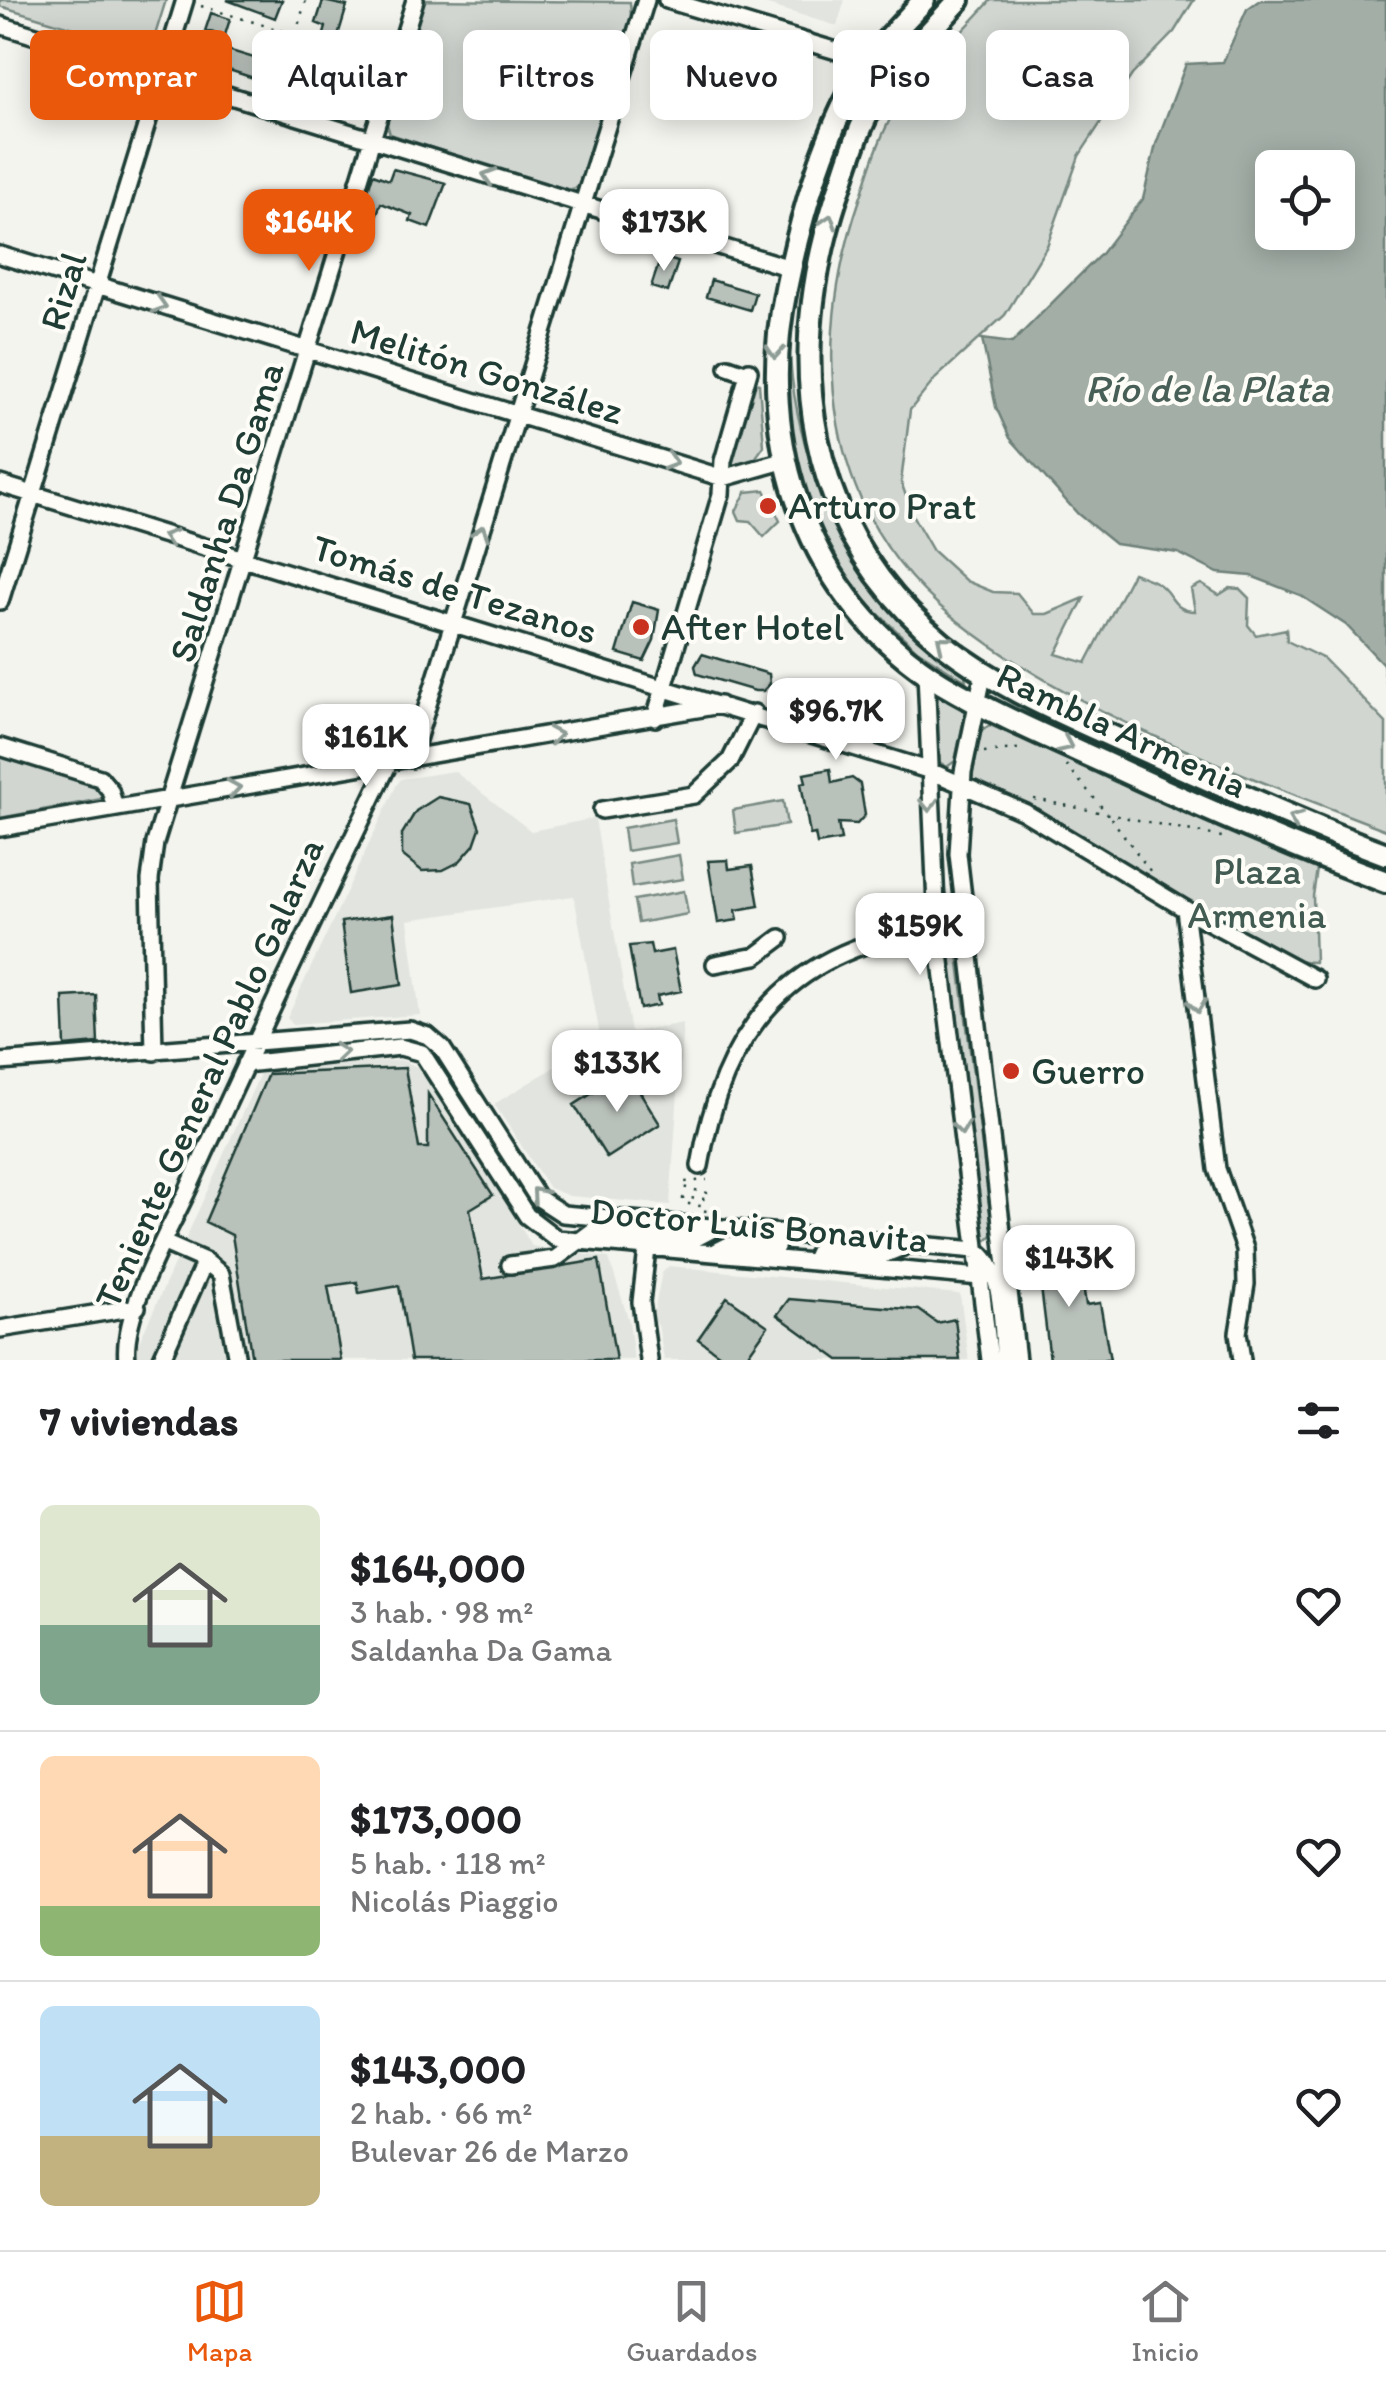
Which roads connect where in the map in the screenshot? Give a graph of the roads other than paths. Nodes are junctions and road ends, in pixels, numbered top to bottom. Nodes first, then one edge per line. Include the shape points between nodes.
1 (185, 0) edge
2 (415, 0) edge
3 (646, 0) edge
4 (667, 0) edge
5 (924, 0) edge
6 (960, 0) edge
7 (0, 25) edge
8 (176, 30) edge
9 (898, 30) edge
10 (30, 35) edge
11 (833, 51) edge
12 (232, 98) edge
13 (149, 120) edge
14 (841, 120) edge
15 (372, 140) junction
16 (582, 205) junction
17 (0, 254) edge
18 (790, 268) junction
19 (99, 286) junction
20 (310, 350) junction
21 (728, 368) dead end
22 (518, 415) junction
23 (816, 428) junction
24 (783, 461) junction
25 (723, 478) junction
26 (0, 484) edge
27 (32, 494) junction
28 (246, 560) junction
29 (0, 602) edge
30 (452, 623) junction
31 (926, 672) junction
32 (984, 672) junction
33 (664, 686) junction
34 (978, 702) junction
35 (724, 704) junction
36 (754, 713) junction
37 (656, 718) junction
38 (0, 746) edge
39 (411, 759) junction
40 (389, 763) junction
41 (928, 770) junction
42 (962, 784) junction
43 (169, 798) junction
44 (115, 808) junction
45 (602, 810) dead end
46 (0, 828) edge
47 (1386, 854) edge
48 (1386, 882) edge
49 (1185, 909) junction
50 (937, 928) junction
51 (780, 938) dead end
52 (715, 964) dead end
53 (1315, 979) dead end
54 (251, 1045) junction
55 (154, 1052) junction
56 (0, 1062) edge
57 (245, 1064) junction
58 (700, 1166) road end
59 (714, 1228) junction
60 (781, 1234) junction
61 (164, 1243) junction
62 (579, 1243) junction
63 (906, 1245) junction
64 (646, 1248) junction
65 (976, 1250) junction
66 (714, 1254) junction
67 (205, 1261) junction
68 (813, 1262) junction
69 (510, 1265) dead end
70 (993, 1275) junction
71 (137, 1308) junction
72 (0, 1329) edge
73 (127, 1360) edge
74 (161, 1360) edge
75 (237, 1360) edge
76 (649, 1360) edge
77 (990, 1360) edge
78 (1005, 1360) edge
79 (1017, 1360) edge
80 (1242, 1360) edge

1 - 8 street, Rizal
2 - 15 street, Saldanha Da Gama
3 - 16 street
4 - 11 street
5 - 9 main road, Rambla Armenia
23 -> 6 main road, Rambla Armenia via 810,308 818,256 846,170 888,79
7 - 10 street
12 - 15 street
13 - 19 street, Rizal
14 - 18 main road, Rambla Armenia
16 -> 15 street
15 - 20 street, Saldanha Da Gama
16 - 18 street
16 - 22 street
17 - 19 street, Melitón González
18 - 23 main road via 801,287 796,363
18 -> 24 main road, Rambla Armenia via 774,355
19 -> 20 street, Melitón González
19 - 27 street, Rizal
20 - 22 street, Melitón González
20 - 28 street, Saldanha Da Gama
21 - 25 street via 749,373
22 -> 25 street, Melitón González
30 -> 22 street
32 -> 23 main road, Rambla Armenia via 918,621 870,563 838,504
24 - 25 street
24 - 31 main road, Rambla Armenia via 806,530 833,576 876,630
25 - 33 street
26 - 27 street, Tomás de Tezanos
28 -> 27 street, Tomás de Tezanos
27 - 29 street, Rizal
28 - 30 street, Tomás de Tezanos
28 - 43 street, Saldanha Da Gama
30 - 33 street, Tomás de Tezanos
30 - 39 street
31 - 34 main road, Rambla Armenia
31 - 41 street
32 - 34 street
47 -> 32 main road, Rambla Armenia via 1237,795
33 - 35 street, Tomás de Tezanos
33 - 37 street
34 - 42 street
34 -> 48 main road, Rambla Armenia via 1262,834
35 - 36 street, Tomás de Tezanos
35 - 37 street
36 - 41 street, Tomás de Tezanos
36 - 45 street via 730,760 694,795
39 -> 37 street
38 - 44 street via 100,778
39 - 40 street
43 -> 40 street
40 - 54 street, Teniente General Pablo Galarza
41 - 42 street, Tomás de Tezanos
41 -> 50 street
42 - 49 street, Tomás de Tezanos via 1024,812
42 - 70 street via 960,890
43 - 44 street
43 - 55 street, Saldanha Da Gama via 150,880
44 - 46 street
49 - 53 street, Tomás de Tezanos
49 -> 80 street via 1217,1169 1245,1249
50 - 58 street via 855,945 820,962 775,1001 737,1049 715,1093
50 -> 65 street
51 - 52 street via 756,956
54 - 55 street, Doctor Luis Bonavita
54 - 57 street, Teniente General Pablo Galarza
59 -> 54 street, Doctor Luis Bonavita via 563,1214 549,1207 428,1036 389,1030
55 - 56 street, Doctor Luis Bonavita
57 - 61 street, Teniente General Pablo Galarza
57 -> 62 street, Doctor Luis Bonavita via 400,1047 422,1053 527,1216 557,1239
59 - 60 street, Doctor Luis Bonavita
59 - 62 street via 696,1238 594,1230
60 - 63 street, Doctor Luis Bonavita
60 - 66 street via 776,1247 729,1245
61 - 67 street
61 - 71 street, Teniente General Pablo Galarza
62 - 64 street, Doctor Luis Bonavita
62 - 69 street via 555,1258
63 - 65 street, Doctor Luis Bonavita
63 - 68 street via 883,1255 819,1249
64 - 66 street, Doctor Luis Bonavita
64 - 76 street via 641,1302
65 - 70 street
66 - 68 street, Doctor Luis Bonavita
67 - 74 street
67 - 75 street via 221,1274
68 - 70 street, Doctor Luis Bonavita
70 - 77 street
70 - 78 street
70 - 79 street
71 - 72 street
71 - 73 street, Teniente General Pablo Galarza via 126,1337

